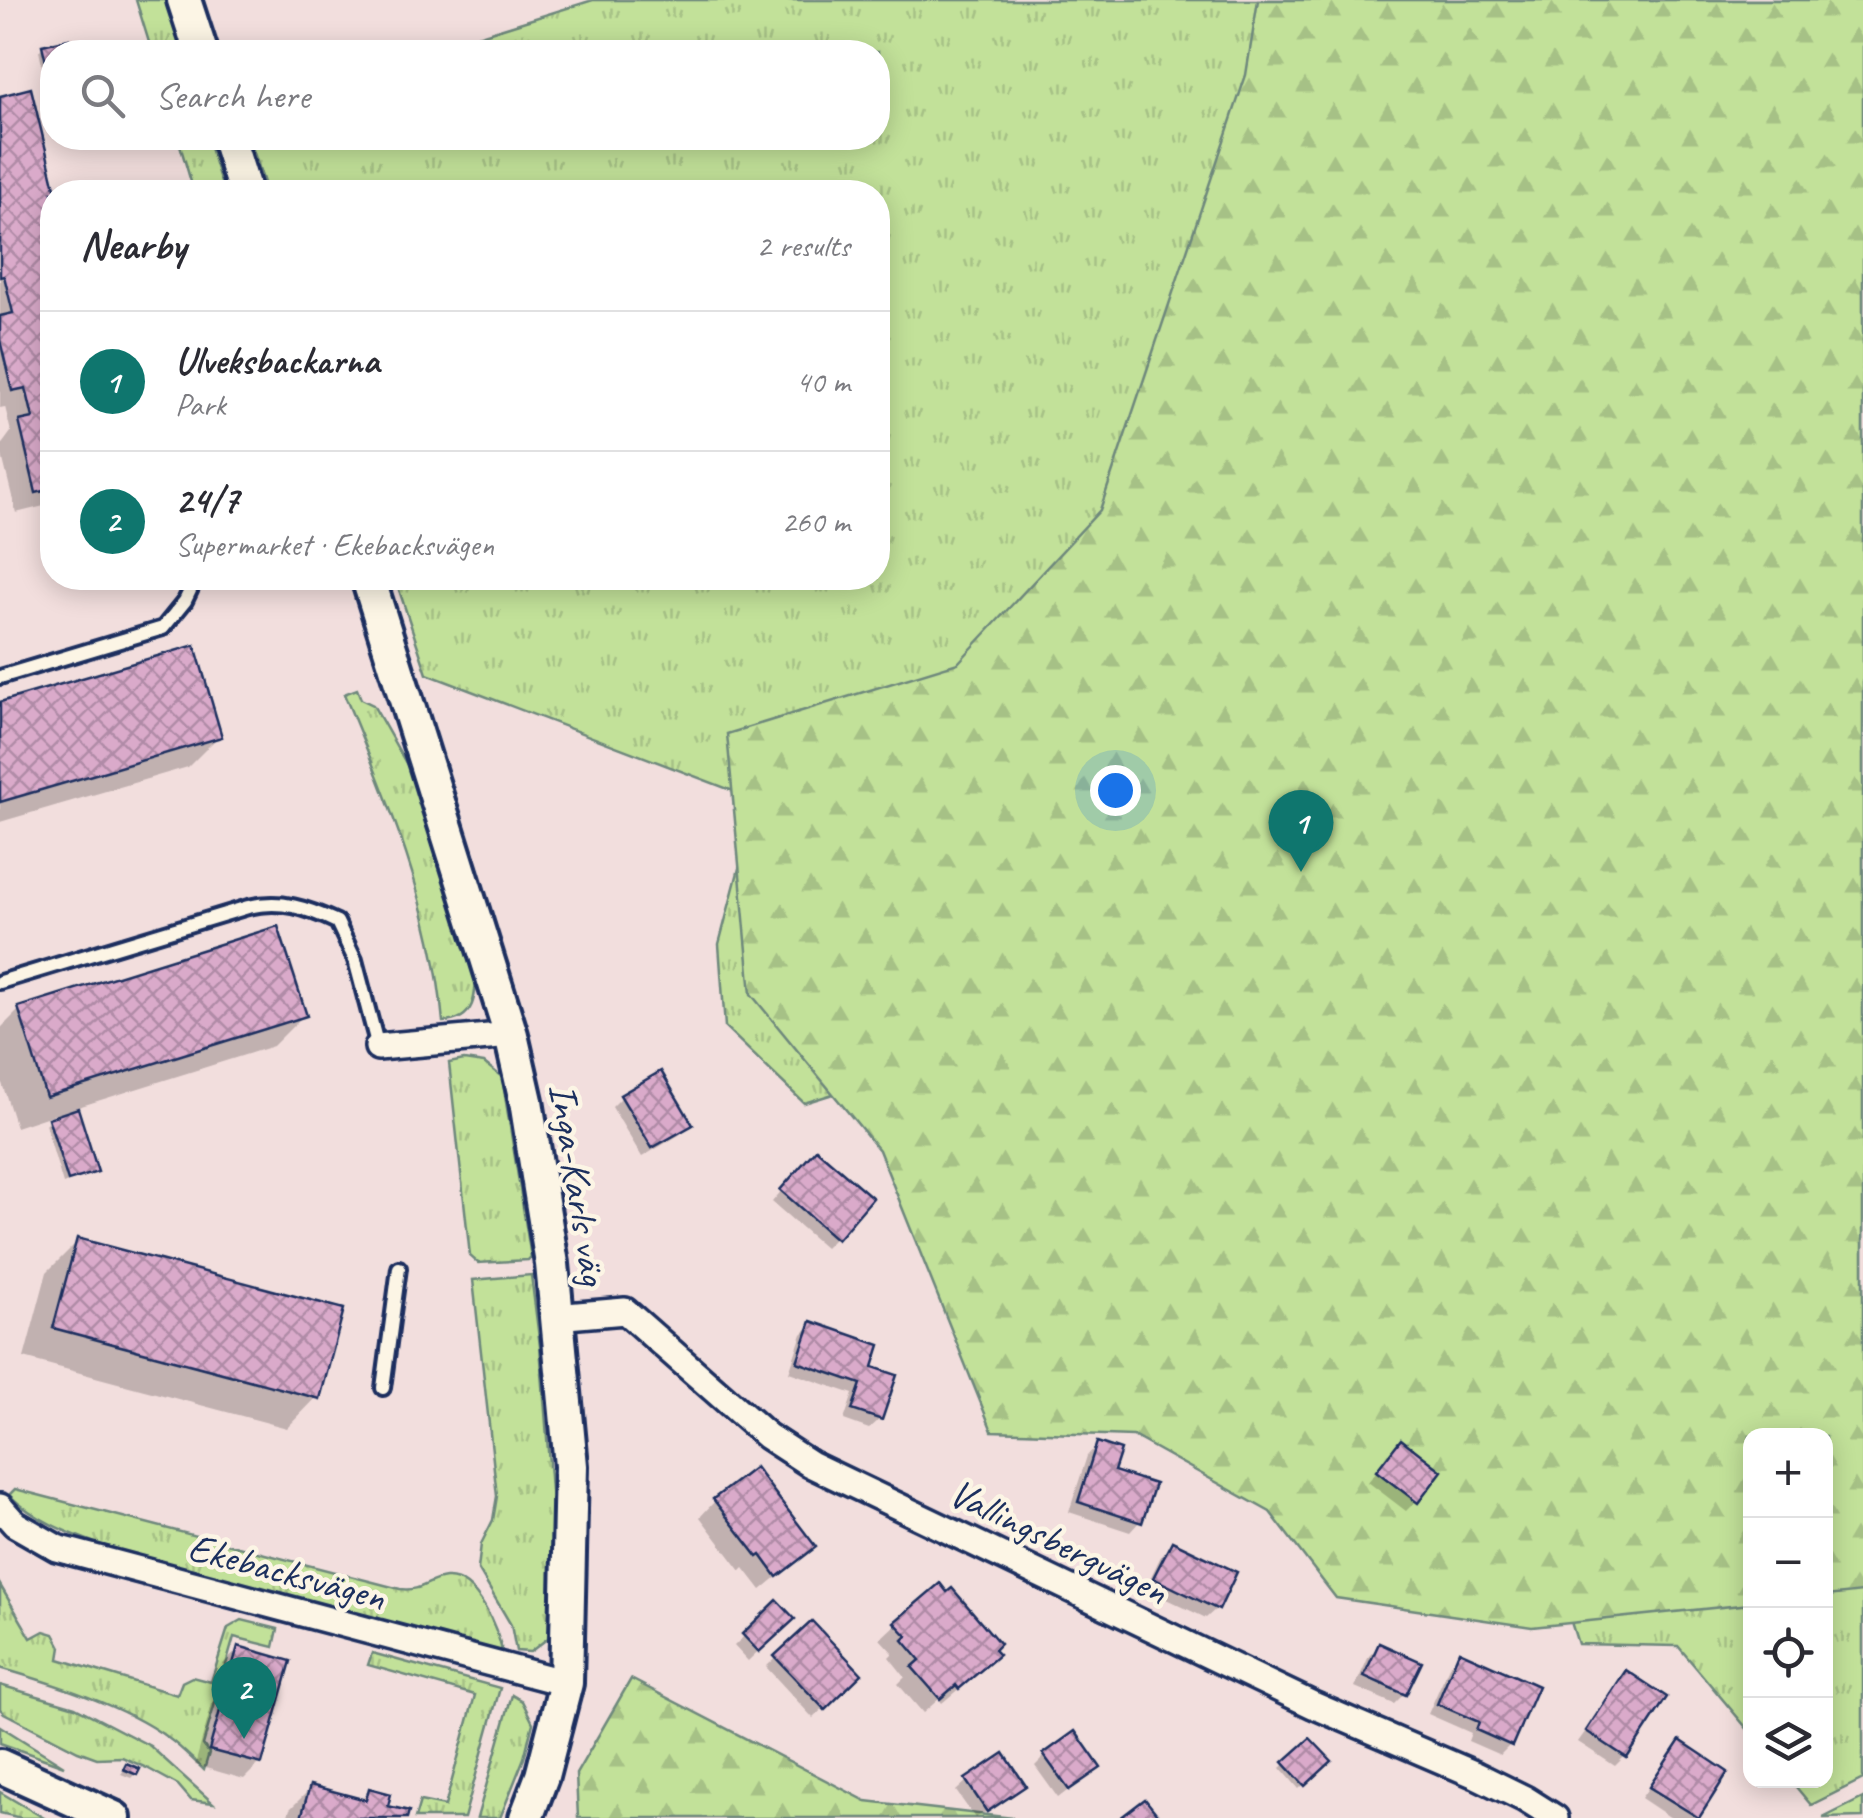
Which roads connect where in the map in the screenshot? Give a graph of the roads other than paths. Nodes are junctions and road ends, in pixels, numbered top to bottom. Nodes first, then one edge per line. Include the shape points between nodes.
1 (184, 0) edge
2 (197, 40) edge
3 (232, 150) edge
4 (241, 180) edge
5 (190, 590) edge
6 (372, 590) edge
7 (0, 677) edge
8 (0, 982) edge
9 (511, 1034) junction
10 (378, 1047) joint
11 (398, 1268) dead end
12 (555, 1316) junction
13 (384, 1388) dead end
14 (0, 1508) edge
15 (566, 1683) junction
16 (0, 1766) edge
17 (114, 1818) edge
18 (526, 1818) edge
19 (1555, 1818) edge

1 - 2 street
3 - 4 street
5 - 7 lane via 163,628
6 - 9 street, Inga-Karls väg
8 - 10 lane via 248,907 270,902 308,908 337,922 355,960
9 - 10 street
9 - 12 street, Inga-Karls väg
11 - 13 lane
12 - 15 street, Inga-Karls väg via 571,1466
12 - 19 street, Vallingsbergvägen via 625,1311 767,1436 810,1464
14 - 15 street, Ekebacksvägen via 56,1548
15 - 18 street, Inga-Karls väg
16 - 17 street

